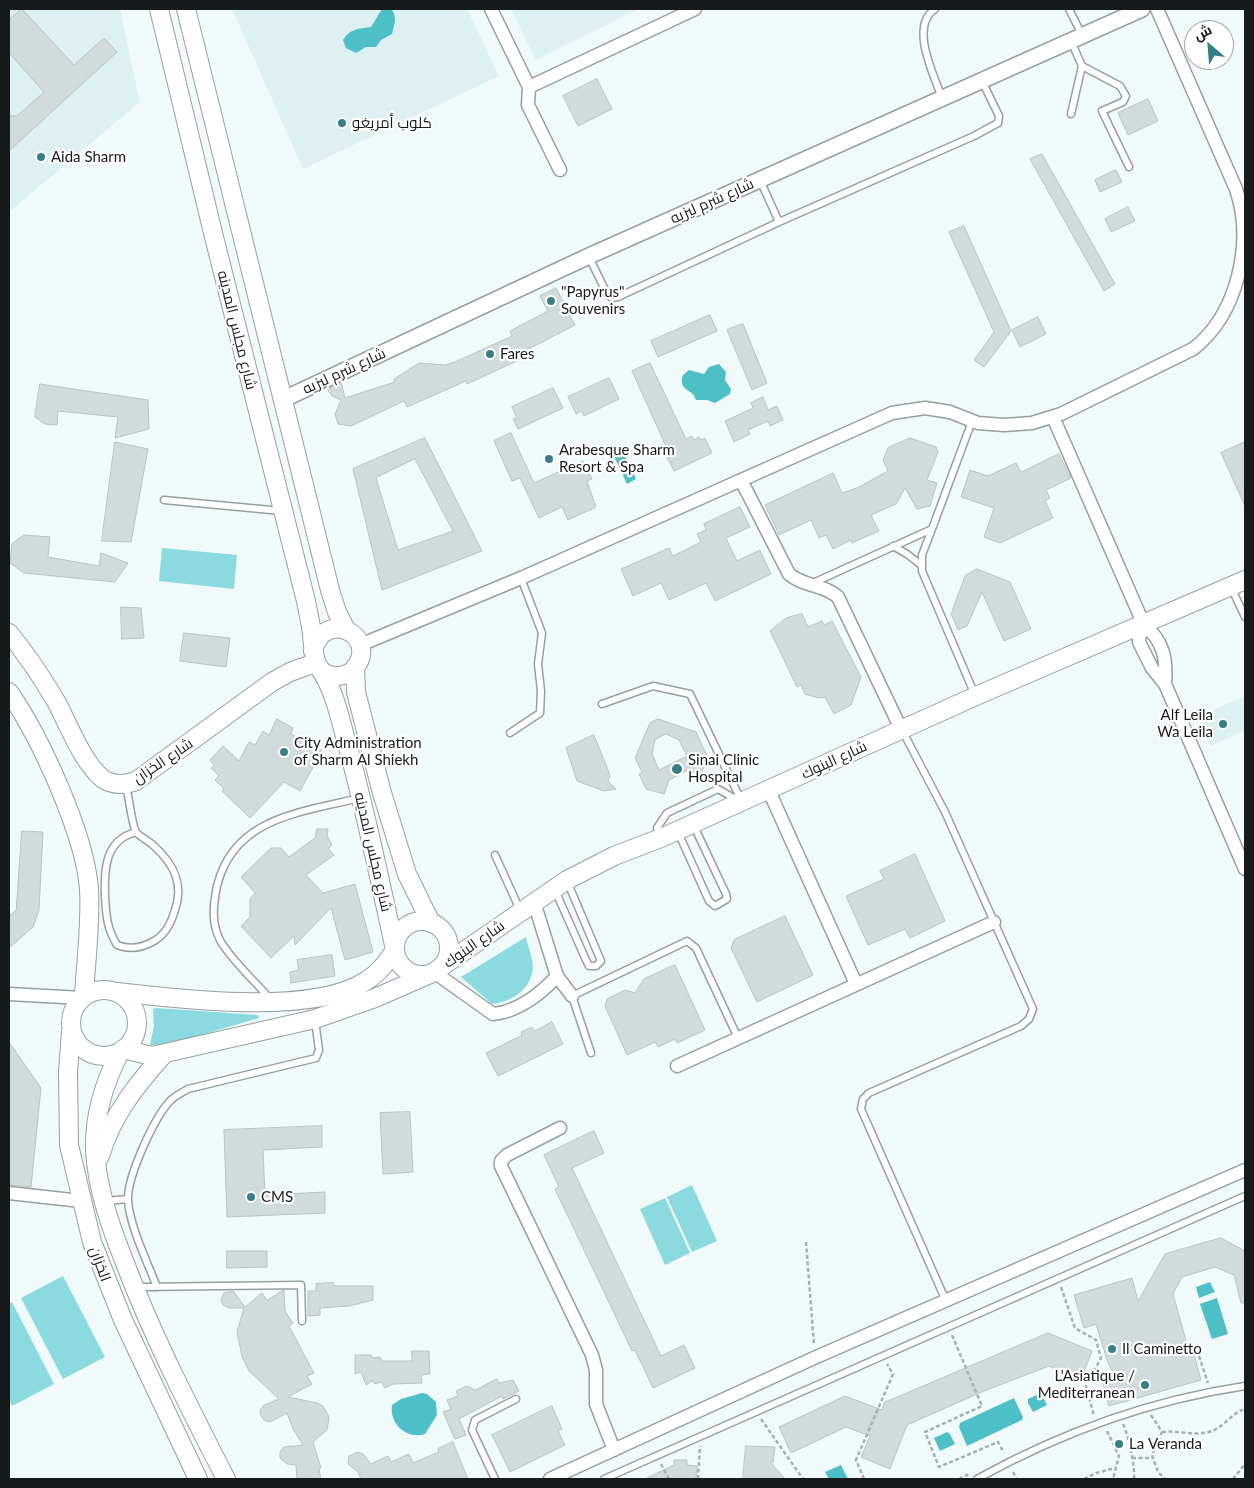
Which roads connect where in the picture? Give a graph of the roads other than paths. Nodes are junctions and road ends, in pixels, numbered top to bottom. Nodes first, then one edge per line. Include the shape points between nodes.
1 (159, 9) edge
2 (186, 9) edge
3 (491, 9) edge
4 (695, 9) edge
5 (935, 9) edge
6 (1069, 9) edge
7 (1142, 9) edge
8 (1157, 9) edge
9 (1076, 38) junction
10 (1082, 66) junction
11 (982, 81) junction
12 (529, 87) junction
13 (942, 98) junction
14 (1071, 114) dead end
15 (1129, 167) dead end
16 (560, 170) dead end
17 (760, 180) junction
18 (779, 222) junction
19 (1244, 244) edge
20 (588, 256) junction
21 (284, 399) junction
22 (1053, 416) junction
23 (972, 421) junction
24 (741, 480) junction
25 (164, 500) dead end
26 (283, 511) junction
27 (932, 529) junction
28 (893, 546) junction
29 (921, 565) junction
30 (522, 578) junction
31 (1238, 583) edge
32 (810, 584) junction
33 (1244, 613) edge
34 (1144, 625) junction
35 (346, 630) junction
36 (9, 633) edge
37 (360, 645) junction
38 (316, 661) junction
39 (355, 667) junction
40 (9, 692) edge
41 (976, 696) junction
42 (602, 704) dead end
43 (901, 729) junction
44 (510, 734) dead end
45 (126, 784) junction
46 (769, 790) junction
47 (382, 793) junction
48 (362, 797) junction
49 (742, 802) junction
50 (693, 824) junction
51 (677, 831) junction
52 (136, 832) junction
53 (661, 838) junction
54 (495, 855) dead end
55 (1245, 869) edge
56 (565, 882) junction
57 (527, 906) junction
58 (994, 922) junction
59 (431, 923) junction
60 (395, 950) junction
61 (434, 972) junction
62 (557, 976) junction
63 (856, 984) junction
64 (117, 992) junction
65 (9, 994) edge
66 (572, 996) junction
67 (83, 997) junction
68 (273, 1003) junction
69 (315, 1019) junction
70 (71, 1031) junction
71 (738, 1038) junction
72 (122, 1051) junction
73 (165, 1053) junction
74 (591, 1053) dead end
75 (677, 1066) dead end
76 (560, 1128) dead end
77 (97, 1168) junction
78 (1245, 1170) edge
79 (9, 1193) edge
80 (1245, 1196) edge
81 (128, 1199) junction
82 (82, 1201) junction
83 (104, 1201) junction
84 (134, 1287) junction
85 (157, 1287) junction
86 (946, 1301) junction
87 (302, 1321) dead end
88 (1245, 1386) edge
89 (516, 1399) dead end
90 (614, 1450) junction
91 (198, 1479) edge
92 (226, 1479) edge
93 (495, 1479) edge
94 (550, 1479) edge
95 (604, 1479) edge
96 (977, 1479) edge

1 - 26 main road, شارع مجلس المدينه
2 - 21 main road, شارع مجلس المدينه
3 - 12 street
4 - 12 street
5 - 13 lane via 924,20 924,42
6 - 9 lane
7 - 9 street, شارع شرم ليزيه
8 - 19 street via 1236,189 1244,216
9 - 10 lane
9 - 11 street, شارع شرم ليزيه
10 - 14 lane
10 - 15 lane via 1120,86 1126,96 1123,102 1102,111
11 - 13 street, شارع شرم ليزيه
11 - 18 lane via 999,116 998,123
12 - 16 street via 528,105
13 - 17 street, شارع شرم ليزيه
17 - 18 lane
17 - 20 street, شارع شرم ليزيه
18 - 20 lane via 618,297 612,298 607,294
19 - 22 street via 1230,302 1201,342 1193,349
20 - 21 street, شارع شرم ليزيه
21 - 35 main road, شارع مجلس المدينه via 333,601
22 - 23 street via 1017,425
22 - 34 street
23 - 24 street via 938,409 892,413
23 - 27 lane
24 - 30 street
24 - 32 street via 785,569 798,581
25 - 26 lane
26 - 38 main road, شارع مجلس المدينه via 306,601
27 - 28 lane
27 - 29 lane
28 - 29 lane
28 - 32 lane
29 - 41 lane
30 - 37 street
30 - 44 lane via 542,633 538,664 540,714
31 - 33 lane
31 - 34 main road, شارع البنوك
32 - 43 street via 827,589 838,597
34 - 41 main road, شارع البنوك
34 - 55 street via 1138,640 1152,668 1165,684
35 - 37 main road
35 - 38 main road via 328,630 321,634
36 - 45 main road, شارع الخزان via 45,684 98,774 114,784
37 - 39 main road via 361,657
38 - 39 main road via 325,673 338,676 351,672
38 - 45 main road, شارع الخزان via 272,682 165,762
38 - 48 main road, شارع مجلس المدينه via 329,684
39 - 47 main road, شارع مجلس المدينه via 356,692
40 - 67 main road via 40,747 83,856 89,904
41 - 43 main road, شارع البنوك
42 - 49 lane via 653,686 690,694
43 - 46 main road, شارع البنوك
43 - 58 lane via 945,812
45 - 52 lane
46 - 49 main road, شارع البنوك
46 - 63 street
47 - 48 main road
47 - 59 main road, شارع مجلس المدينه via 407,874
48 - 60 main road, شارع مجلس المدينه
48 - 68 lane via 259,826 228,856 214,902 215,927 222,942
49 - 50 main road, شارع البنوك
49 - 53 lane via 718,790 667,813 657,828
50 - 51 main road, شارع البنوك
50 - 51 lane via 726,894 727,899 721,904 715,906 709,902
51 - 53 main road, شارع البنوك
52 - 52 lane via 126,835 116,844 107,855 104,866 108,930 117,945 130,948 148,944 162,935 170,924 180,896 176,874 169,863
53 - 56 main road, شارع البنوك via 614,856
54 - 57 lane
56 - 56 lane via 586,960 589,966 596,966 601,961
56 - 57 main road, شارع البنوك
57 - 61 main road, شارع البنوك
57 - 62 street
58 - 63 street
58 - 86 lane via 1033,1009 1030,1019 1021,1026 869,1093 863,1099 861,1109
59 - 60 main road via 416,921 408,924 398,935
59 - 61 main road via 438,926 448,940 448,956
60 - 61 main road via 397,960 407,971 422,975
60 - 68 main road via 374,975 354,988 311,999
61 - 62 street via 493,1014 505,1013 543,991
61 - 69 main road, شارع البنوك via 375,998
62 - 66 street
63 - 71 street
64 - 67 main road via 100,990
64 - 68 main road
64 - 72 main road via 126,998 136,1014 135,1034
65 - 67 street
66 - 71 lane via 687,941 696,948
66 - 74 lane
67 - 70 main road via 72,1013
69 - 73 main road, شارع البنوك
69 - 81 lane via 319,1050 316,1058 199,1086 172,1099 139,1156
70 - 72 main road via 78,1044 90,1053 105,1056
70 - 82 main road, الخزان via 69,1145
71 - 75 street
72 - 73 main road, شارع البنوك via 152,1056
72 - 77 main road, الخزان via 110,1070 98,1109
73 - 77 main road via 126,1100 108,1133
76 - 90 street via 506,1155 501,1166 592,1355 596,1370 596,1404
77 - 83 main road, الخزان
78 - 86 street
79 - 82 street
80 - 95 lane
81 - 83 lane
81 - 85 lane
82 - 91 main road, الخزان via 92,1242 111,1292
83 - 84 main road, الخزان
84 - 85 lane
84 - 92 main road, الخزان
85 - 87 lane via 301,1285
86 - 90 street
88 - 96 lane via 1122,1415 1032,1450
89 - 93 lane via 475,1420 472,1430
90 - 94 street

